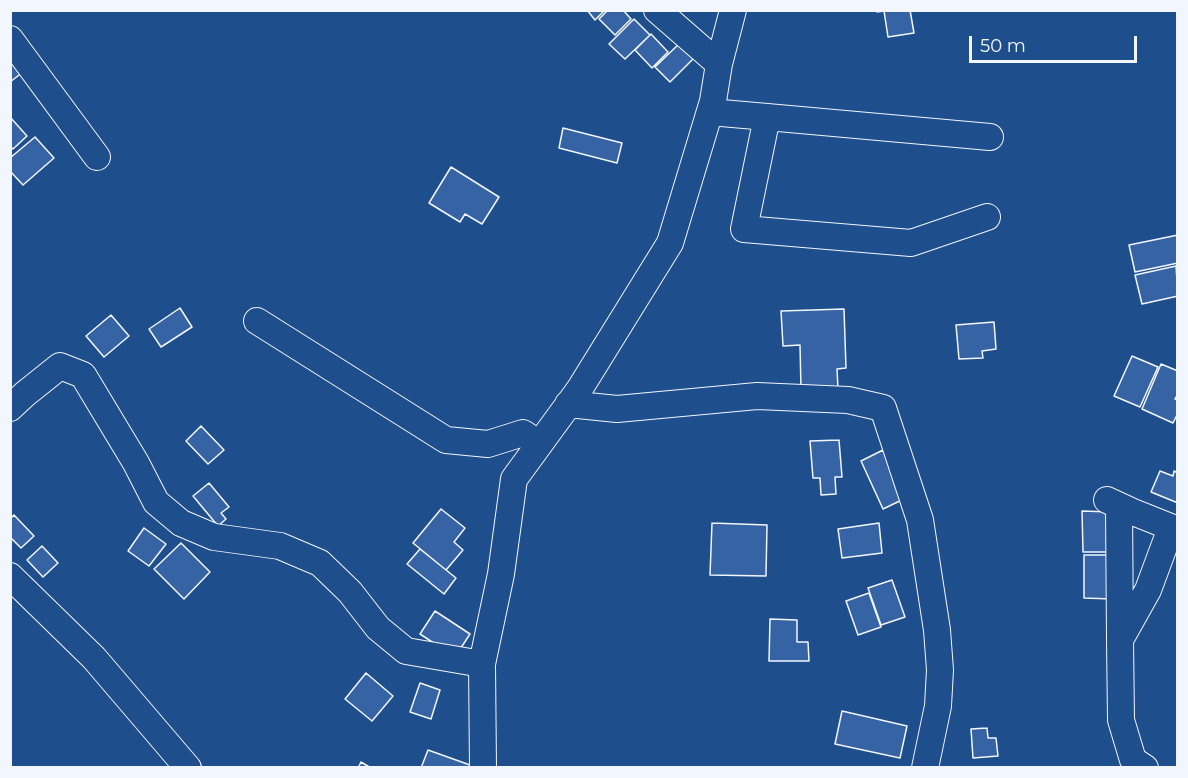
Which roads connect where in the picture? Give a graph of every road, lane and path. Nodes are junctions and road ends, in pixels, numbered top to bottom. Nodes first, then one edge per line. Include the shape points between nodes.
1 (657, 10) edge
2 (733, 10) edge
3 (10, 39) edge
4 (719, 64) junction
5 (710, 112) junction
6 (767, 117) junction
7 (990, 136) dead end
8 (97, 157) dead end
9 (987, 217) dead end
10 (257, 321) dead end
11 (568, 404) junction
12 (10, 408) edge
13 (539, 444) junction
14 (1174, 529) edge
15 (10, 576) edge
16 (1120, 640) junction
17 (482, 664) junction
18 (1138, 765) edge
19 (188, 768) edge
20 (483, 768) edge
21 (925, 768) edge

1 - 4 street
2 - 4 street
3 - 8 street
4 - 5 street
5 - 6 street
5 - 11 street via 670,243
6 - 7 street
6 - 9 street via 744,229 911,243
10 - 13 street via 446,440 488,444 523,433
11 - 13 street
11 - 21 street via 617,409 758,396 848,400 883,408 920,520 937,630 938,706
12 - 17 street via 60,366 83,375 156,502 181,523 214,537 280,546 320,563 350,592 378,628 406,651
13 - 17 street via 514,479 501,574
14 - 16 street via 1148,590
14 - 16 street via 1113,503
15 - 19 street via 94,658
16 - 18 street via 1121,720
17 - 20 street

